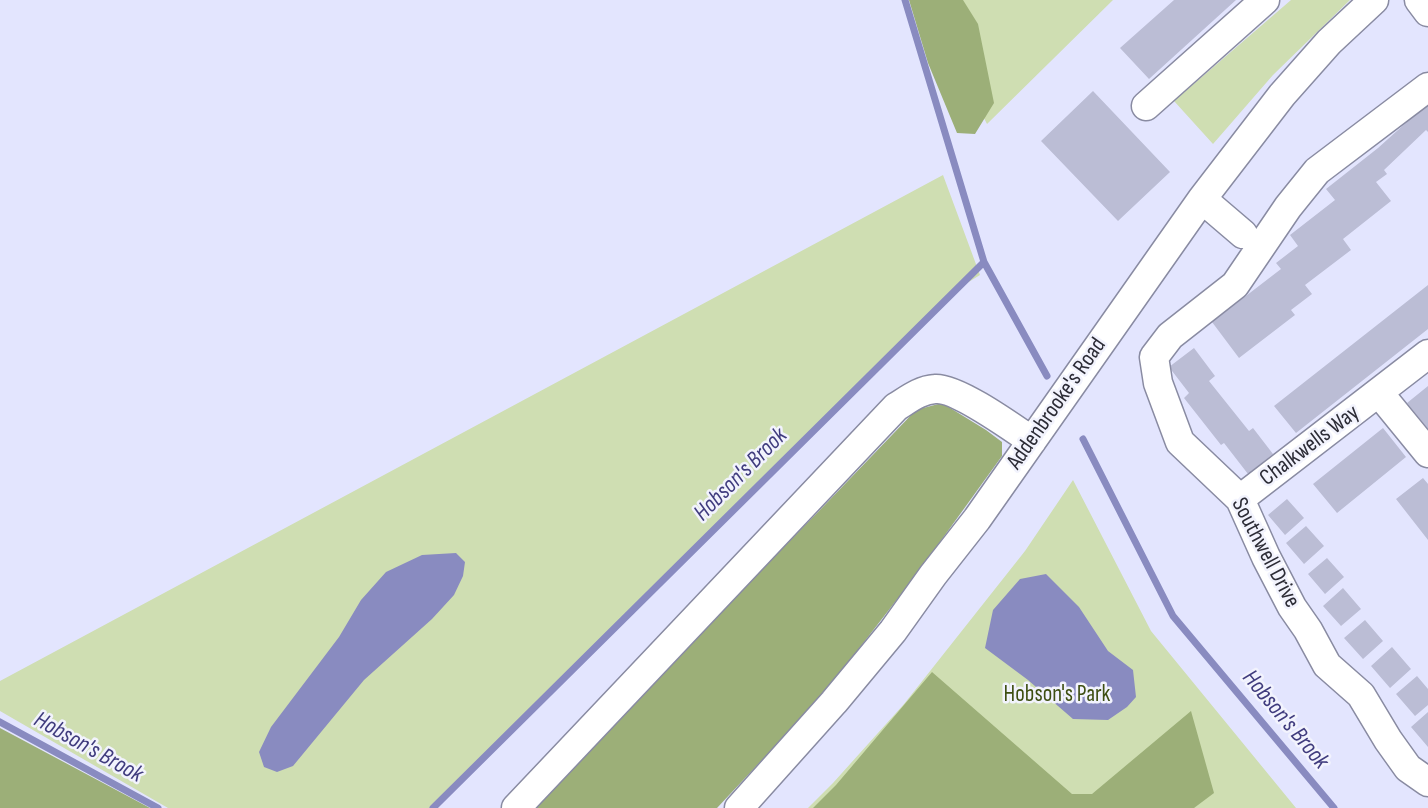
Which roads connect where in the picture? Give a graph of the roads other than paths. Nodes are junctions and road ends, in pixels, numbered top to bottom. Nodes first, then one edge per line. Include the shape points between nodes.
1 (1265, 0) edge
2 (1374, 0) edge
3 (1419, 0) edge
4 (1428, 12) edge
5 (1428, 87) edge
6 (1146, 106) dead end
7 (1202, 200) junction
8 (1243, 234) dead end
9 (1428, 354) edge
10 (1379, 393) junction
11 (1032, 441) junction
12 (1428, 453) edge
13 (1240, 499) junction
14 (1428, 782) edge
15 (516, 808) edge
16 (739, 808) edge

1 - 6 street
2 - 7 street, Addenbrooke's Road via 1282,95
3 - 4 street
5 - 13 street, Southwell Drive via 1317,171 1235,285 1170,337 1154,357 1158,383 1180,442
7 - 8 street
7 - 11 street, Addenbrooke's Road
9 - 10 street, Chalkwells Way
10 - 12 street, Chalkwells Way
10 - 13 street, Chalkwells Way
11 - 15 street via 966,399 939,388 921,391 896,407
11 - 16 street, Addenbrooke's Road via 893,631
13 - 14 street, Southwell Drive via 1292,607 1327,664 1361,695 1408,768

